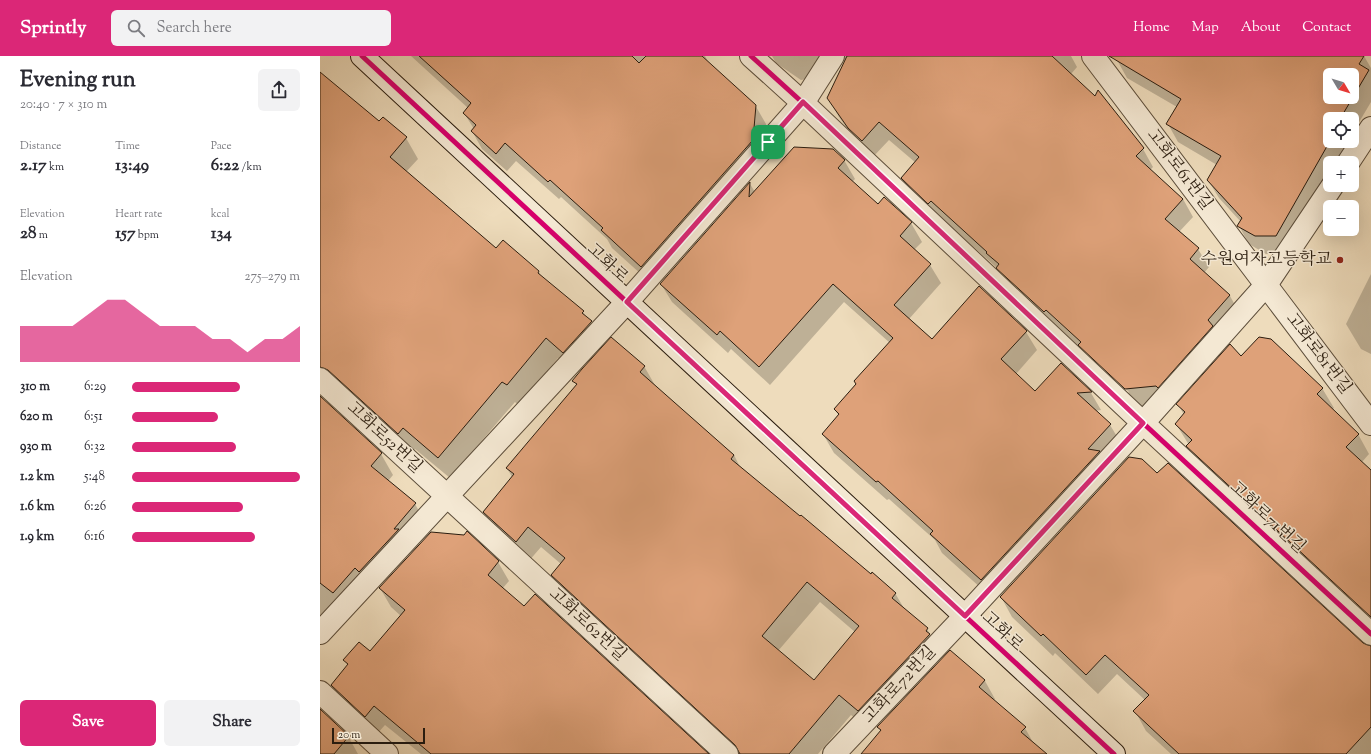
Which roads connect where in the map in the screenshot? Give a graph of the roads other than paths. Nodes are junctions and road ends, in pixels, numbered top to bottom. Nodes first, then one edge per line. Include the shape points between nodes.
1 (362, 56) edge
2 (751, 56) edge
3 (833, 56) edge
4 (1093, 56) edge
5 (803, 102) junction
6 (1371, 128) edge
7 (1353, 156) edge
8 (1328, 192) edge
9 (1266, 285) junction
10 (627, 302) junction
11 (320, 379) edge
12 (1143, 423) junction
13 (1371, 424) edge
14 (447, 497) junction
15 (965, 616) junction
16 (320, 633) edge
17 (1371, 634) edge
18 (320, 692) edge
19 (387, 754) edge
20 (726, 754) edge
21 (834, 754) edge
22 (1114, 754) edge

1 - 10 street, 고화로
2 - 5 street
3 - 5 street
4 - 9 street, 고화로61번길
5 - 10 street
5 - 12 street
6 - 7 street
8 - 9 street
9 - 12 street
9 - 13 street, 고화로81번길
10 - 14 street
10 - 15 street, 고화로
11 - 14 street, 고화로52번길
12 - 15 street
12 - 17 street, 고화로71번길
14 - 16 street
14 - 20 street, 고화로62번길
15 - 21 street, 고화로72번길
15 - 22 street, 고화로
18 - 19 street

